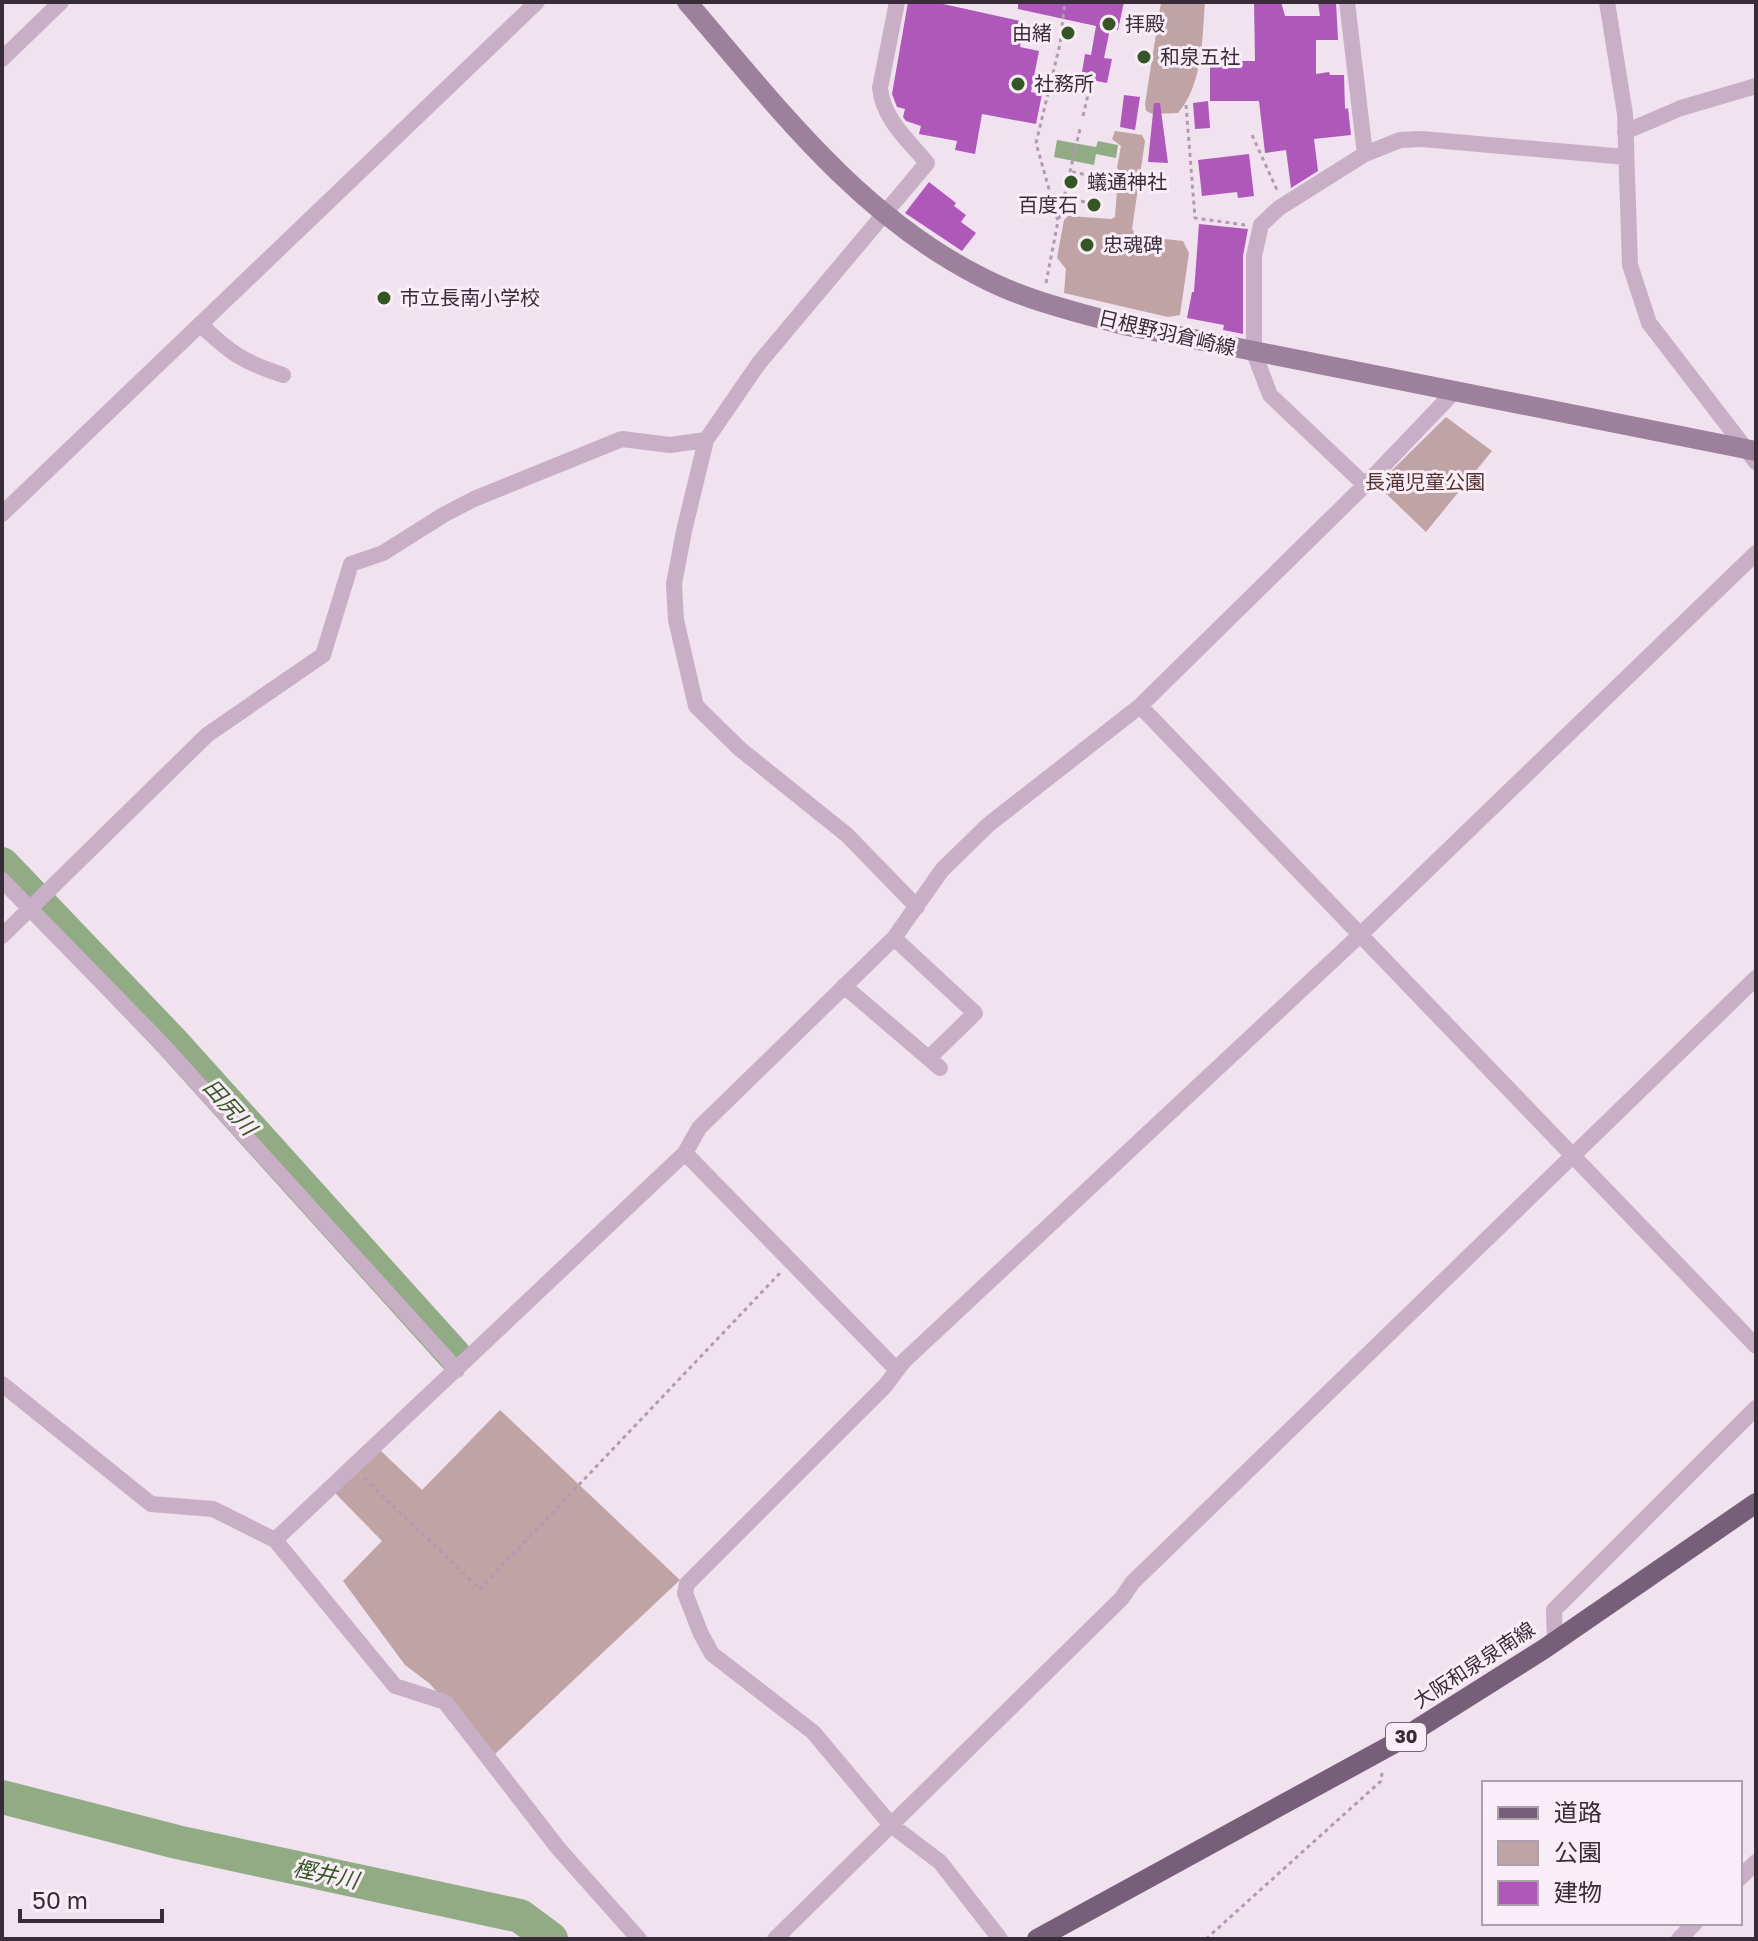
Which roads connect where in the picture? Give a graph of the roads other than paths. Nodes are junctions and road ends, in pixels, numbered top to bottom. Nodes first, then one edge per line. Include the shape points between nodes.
1 (61, 2) edge
2 (537, 2) edge
3 (687, 2) edge
4 (897, 2) edge
5 (1347, 2) edge
6 (1607, 2) edge
7 (2, 59) edge
8 (1756, 86) edge
9 (1625, 132) junction
10 (1365, 154) junction
11 (1626, 157) junction
12 (884, 216) junction
13 (200, 324) junction
14 (1254, 353) junction
15 (283, 375) dead end
16 (1454, 392) junction
17 (706, 440) junction
18 (1753, 454) edge
19 (1365, 485) junction
20 (2, 514) edge
21 (1756, 553) edge
22 (1140, 706) junction
23 (2, 880) edge
24 (917, 907) junction
25 (30, 909) junction
26 (1360, 935) junction
27 (2, 936) edge
28 (894, 938) junction
29 (1756, 978) edge
30 (844, 986) junction
31 (685, 1153) junction
32 (1574, 1157) junction
33 (1756, 1346) edge
34 (457, 1370) junction
35 (897, 1370) junction
36 (2, 1384) edge
37 (1756, 1408) edge
38 (1756, 1503) edge
39 (275, 1540) junction
40 (1555, 1642) junction
41 (891, 1825) junction
42 (639, 1939) edge
43 (775, 1939) edge
44 (1000, 1939) edge
45 (1037, 1939) edge

1 - 7 street
2 - 13 street
3 - 12 main road, 日根野羽倉崎線 via 819,155
4 - 12 street via 881,102 927,163
5 - 10 street
6 - 9 street
8 - 9 street via 1681,108
9 - 11 street
10 - 11 street via 1400,140 1422,139
10 - 14 street via 1284,205 1261,227 1254,256
11 - 18 street via 1630,265 1649,323
12 - 14 main road, 日根野羽倉崎線 via 969,271 1042,302
12 - 17 street via 759,363
13 - 15 street via 248,364
13 - 20 street
14 - 16 main road, 日根野羽倉崎線
14 - 19 street via 1270,395
16 - 18 main road, 日根野羽倉崎線
16 - 19 street
17 - 24 street via 674,584 676,620 696,706 740,749 847,835
17 - 25 street via 670,445 622,439 474,499 383,553 351,564 323,655 207,735
19 - 22 street
21 - 26 street
22 - 24 street via 988,825 942,870
22 - 26 street
23 - 25 street
24 - 28 street
25 - 27 street
25 - 34 street via 163,1045
26 - 32 street
26 - 35 street
28 - 30 street
28 - 30 street via 975,1013 934,1063
29 - 32 street
30 - 31 street via 699,1128
31 - 34 street
31 - 35 street
32 - 33 street
32 - 41 street via 1143,1572
34 - 39 street
35 - 41 street via 687,1584 685,1593 712,1654 813,1732
36 - 39 street via 151,1504 213,1509
37 - 40 street via 1554,1610
38 - 40 main road, 大阪和泉泉南線 / 30
39 - 42 street via 395,1686 445,1702 558,1848
40 - 45 main road, 大阪和泉泉南線 / 30 via 1387,1748
41 - 43 street
41 - 44 street via 940,1862

